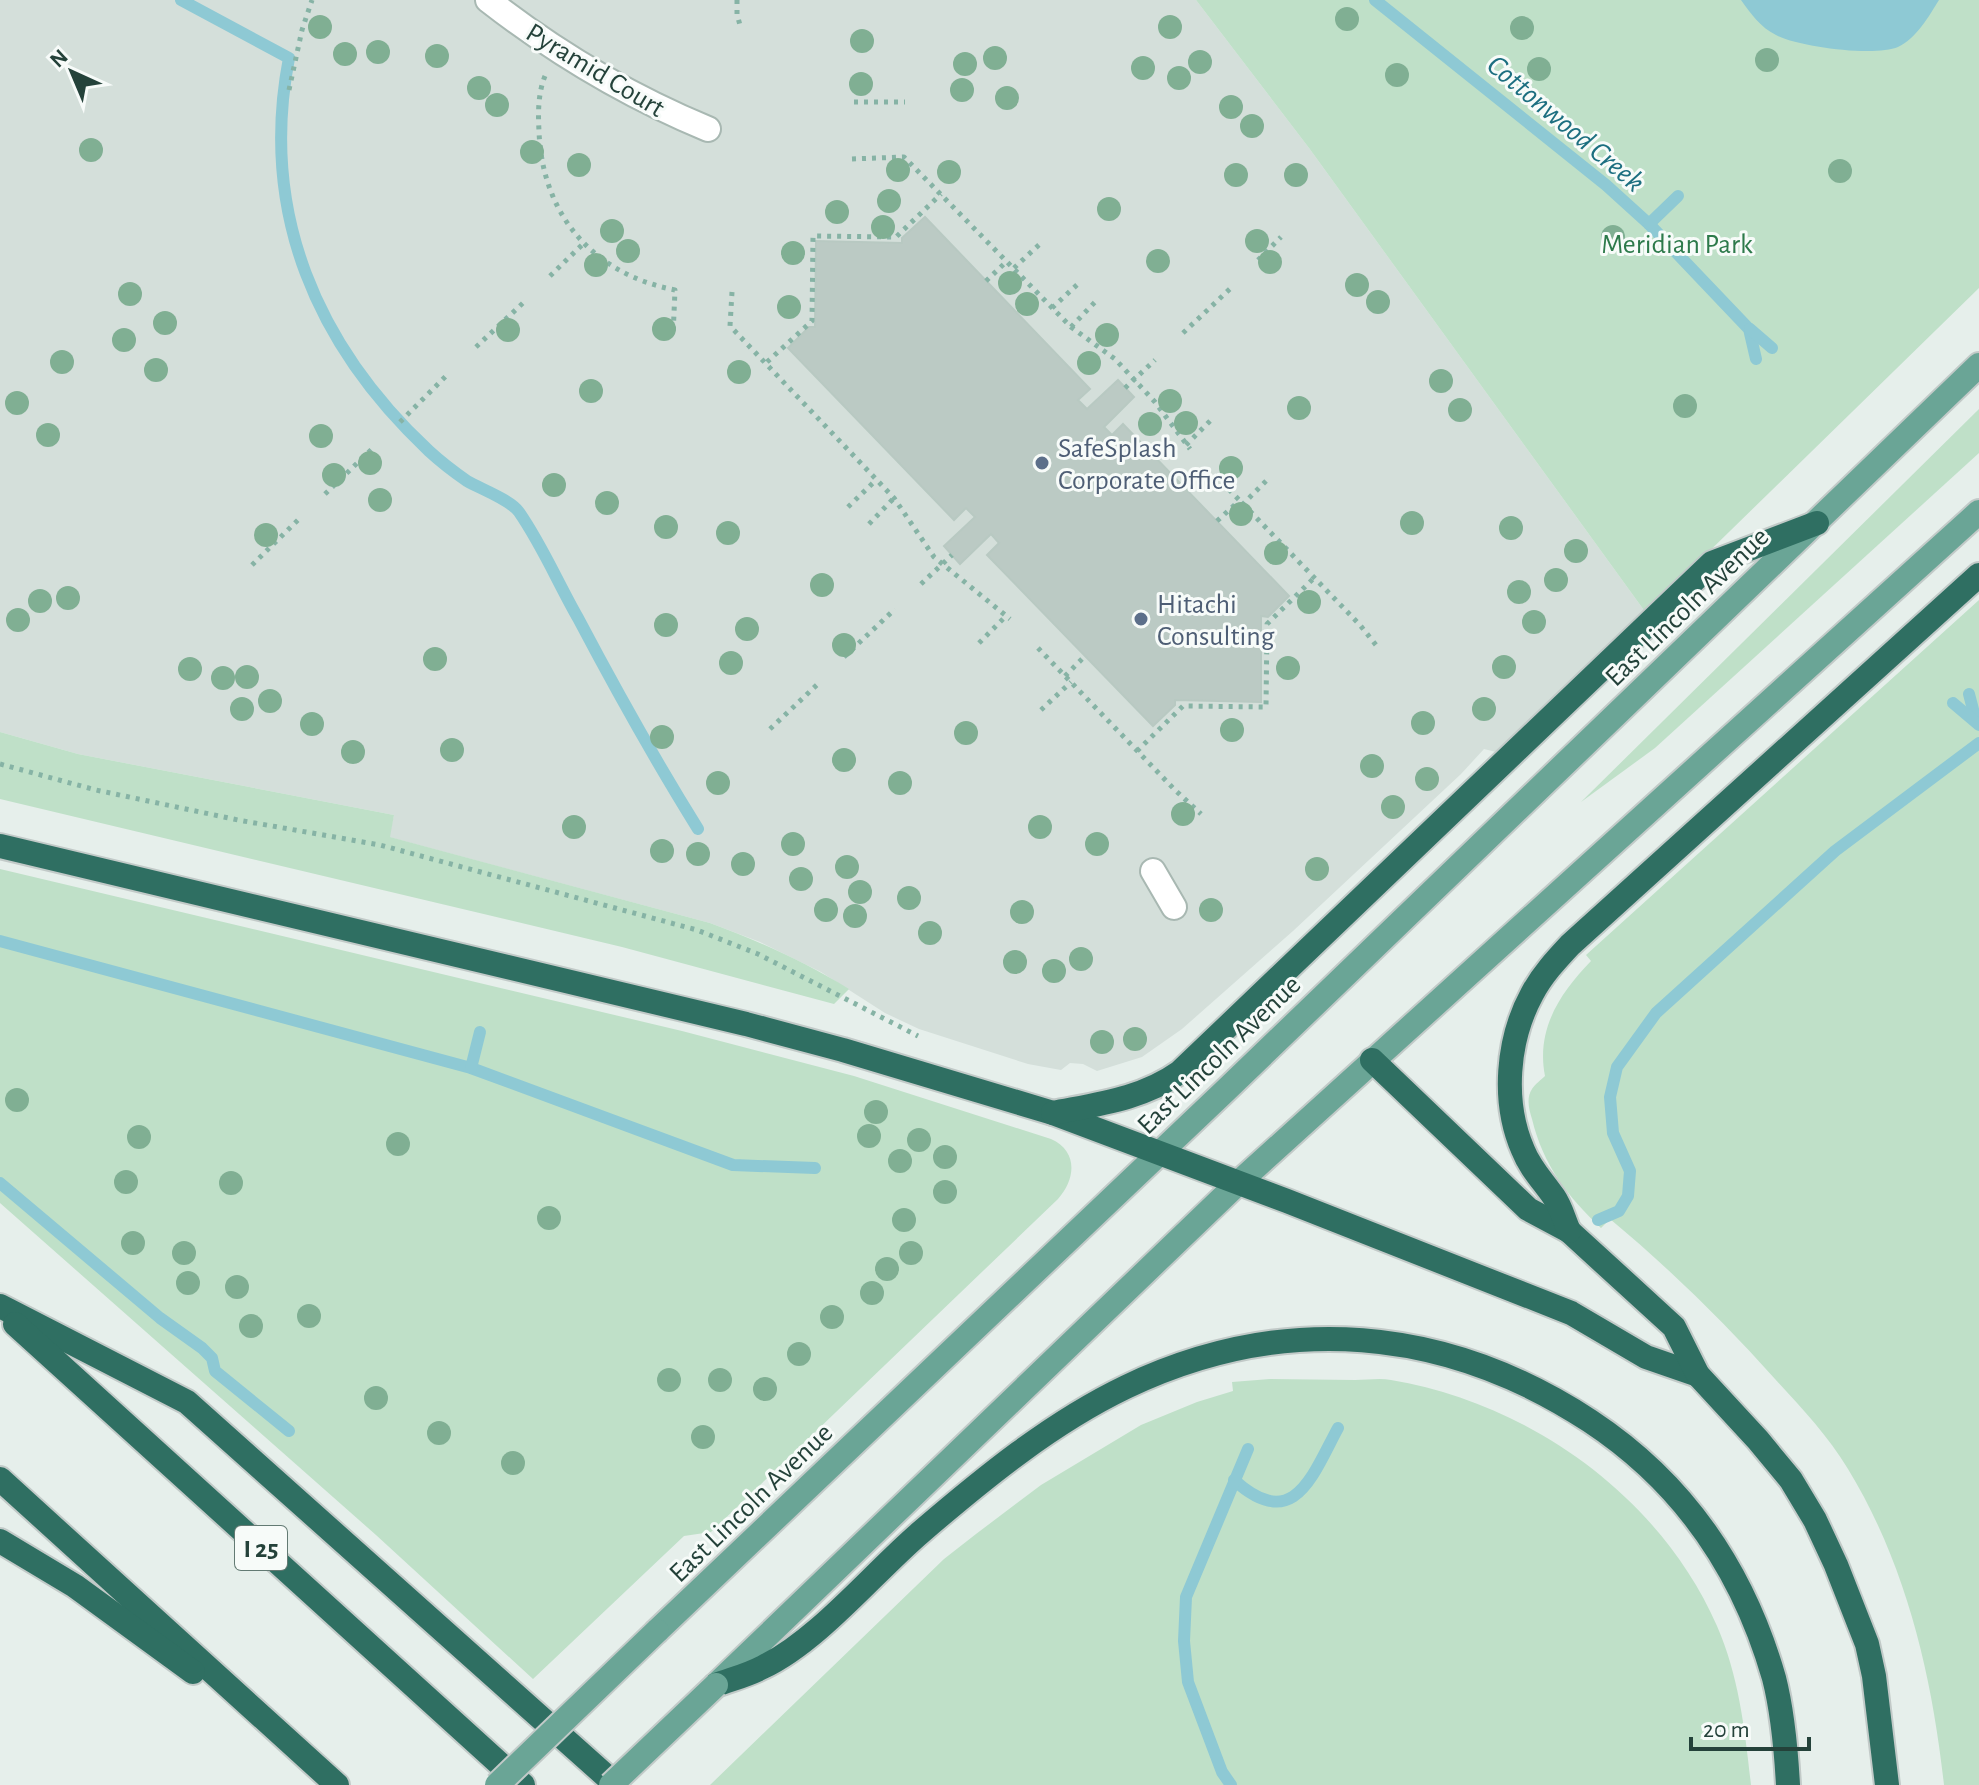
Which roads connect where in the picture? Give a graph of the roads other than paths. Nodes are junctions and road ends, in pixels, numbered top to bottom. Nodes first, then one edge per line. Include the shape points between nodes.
1 (488, 0) edge
2 (708, 129) dead end
3 (1979, 365) edge
4 (1979, 512) edge
5 (1817, 523) junction
6 (1979, 575) edge
7 (0, 846) edge
8 (1153, 871) dead end
9 (1174, 907) dead end
10 (1372, 1060) junction
11 (1053, 1113) junction
12 (1158, 1153) junction
13 (1237, 1184) junction
14 (1569, 1231) junction
15 (0, 1308) edge
16 (1698, 1375) junction
17 (0, 1479) edge
18 (0, 1541) edge
19 (716, 1685) junction
20 (294, 1746) junction
21 (337, 1785) edge
22 (497, 1785) edge
23 (523, 1785) edge
24 (614, 1785) edge
25 (1788, 1785) edge
26 (1887, 1785) edge

1 - 2 street, Pyramid Court via 603,79
3 - 5 main road, East Lincoln Avenue
4 - 10 main road
5 - 11 highway via 1712,563 1180,1072 1138,1094
5 - 12 main road, East Lincoln Avenue
6 - 14 highway via 1570,945 1533,992 1514,1046 1513,1122 1523,1151 1556,1199
7 - 11 highway via 746,1024
8 - 9 street
10 - 13 main road
10 - 14 highway via 1528,1209
11 - 12 highway
12 - 13 highway
12 - 22 main road, East Lincoln Avenue, bridge
13 - 16 highway via 1571,1313 1646,1357
13 - 19 main road
14 - 16 highway via 1674,1327
15 - 23 highway, I 25
15 - 24 highway via 187,1402
16 - 26 highway via 1791,1480 1836,1565 1867,1644
17 - 20 highway
18 - 20 highway via 75,1586
19 - 24 main road, bridge
19 - 25 highway via 764,1667 792,1649 963,1497 1047,1434 1113,1394 1235,1347 1379,1341 1466,1360 1541,1391 1597,1426 1663,1478 1702,1524 1755,1626 1774,1680
20 - 21 highway

